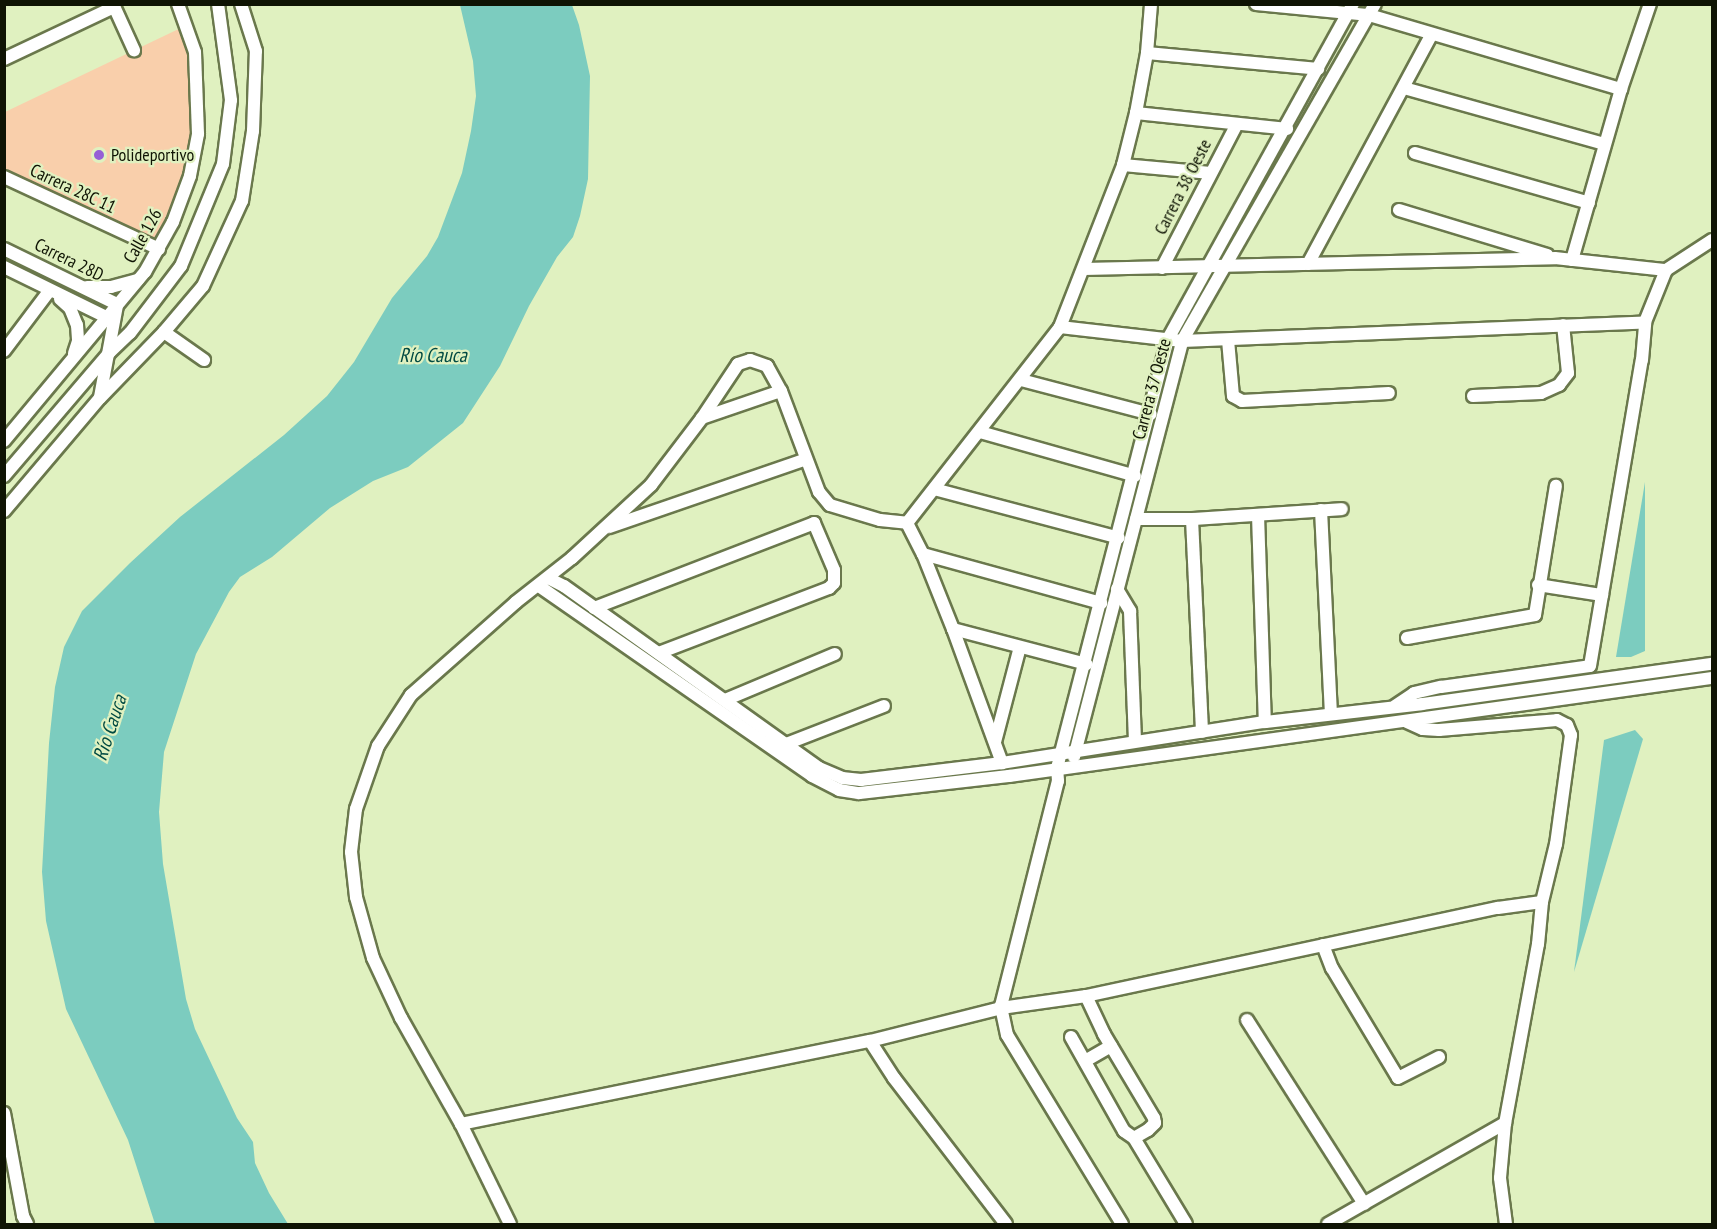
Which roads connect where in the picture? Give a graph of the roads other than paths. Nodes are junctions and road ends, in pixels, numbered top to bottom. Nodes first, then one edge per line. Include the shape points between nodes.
1 (178, 4) edge
2 (218, 4) edge
3 (241, 4) edge
4 (1151, 4) edge
5 (1256, 4) edge
6 (1650, 4) edge
7 (114, 6) edge
8 (1351, 9) edge
9 (1372, 10) edge
10 (1432, 34) junction
11 (134, 50) dead end
12 (1147, 53) junction
13 (4, 59) edge
14 (1318, 69) junction
15 (1404, 88) junction
16 (1621, 89) junction
17 (1137, 113) junction
18 (1237, 124) junction
19 (1287, 129) junction
20 (1604, 144) junction
21 (1415, 153) dead end
22 (1123, 165) junction
23 (1211, 173) junction
24 (4, 177) edge
25 (1589, 203) junction
26 (1399, 210) dead end
27 (1713, 240) edge
28 (4, 249) edge
29 (159, 249) junction
30 (1556, 258) junction
31 (1572, 260) junction
32 (1227, 264) junction
33 (1308, 264) junction
34 (4, 267) edge
35 (1210, 267) junction
36 (1162, 268) junction
37 (1084, 269) junction
38 (1666, 270) junction
39 (139, 279) junction
40 (84, 287) junction
41 (50, 290) junction
42 (117, 304) junction
43 (105, 317) junction
44 (1645, 322) junction
45 (1563, 325) junction
46 (1060, 327) junction
47 (164, 332) junction
48 (1168, 339) junction
49 (1228, 340) junction
50 (1182, 341) junction
51 (7, 345) edge
52 (109, 353) junction
53 (72, 358) junction
54 (204, 360) dead end
55 (1021, 380) junction
56 (781, 391) junction
57 (1389, 393) dead end
58 (1473, 396) dead end
59 (100, 398) junction
60 (1151, 414) junction
61 (702, 418) junction
62 (980, 432) junction
63 (4, 441) edge
64 (806, 459) junction
65 (4, 476) edge
66 (1135, 476) junction
67 (1556, 486) dead end
68 (934, 489) junction
69 (1342, 509) dead end
70 (1321, 510) junction
71 (4, 511) edge
72 (1258, 515) junction
73 (1136, 519) junction
74 (1192, 519) junction
75 (907, 523) junction
76 (604, 529) junction
77 (1119, 538) junction
78 (923, 554) junction
79 (543, 582) junction
80 (1538, 585) junction
81 (1117, 589) junction
82 (1602, 595) junction
83 (1101, 603) junction
84 (594, 608) junction
85 (953, 629) junction
86 (1407, 638) dead end
87 (1020, 646) junction
88 (659, 653) junction
89 (835, 654) dead end
90 (1086, 664) junction
91 (1713, 664) edge
92 (1713, 678) edge
93 (725, 700) junction
94 (884, 706) dead end
95 (1394, 706) junction
96 (1331, 714) junction
97 (1265, 722) junction
98 (1406, 722) junction
99 (1202, 732) junction
100 (1134, 741) junction
101 (994, 742) junction
102 (786, 744) junction
103 (1075, 752) junction
104 (1062, 754) junction
105 (1002, 763) junction
106 (1070, 767) junction
107 (1057, 775) junction
108 (1542, 902) junction
109 (1323, 945) junction
110 (1086, 996) junction
111 (1001, 1008) junction
112 (1247, 1020) dead end
113 (1071, 1037) dead end
114 (870, 1041) junction
115 (1111, 1046) junction
116 (1439, 1057) dead end
117 (1085, 1061) junction
118 (4, 1113) edge
119 (1505, 1123) junction
120 (461, 1124) junction
121 (1134, 1138) junction
122 (1364, 1204) junction
123 (27, 1224) edge
124 (510, 1224) edge
125 (1006, 1224) edge
126 (1122, 1224) edge
127 (1186, 1224) edge
128 (1328, 1224) edge
129 (1506, 1224) edge

1 - 29 street, Calle 126 via 195,52 198,134 190,176
2 - 52 street via 231,100 223,164 181,266 130,333
3 - 47 street via 256,51 253,131 242,201 203,286
4 - 12 street
5 - 8 street
6 - 16 street
7 - 11 street
7 - 13 street
8 - 9 street
8 - 14 street, Carrera 37 Oeste
9 - 10 street
9 - 32 street, Carrera 37 Oeste
10 - 15 street
10 - 16 street
12 - 14 street
12 - 17 street
14 - 19 street, Carrera 37 Oeste
15 - 20 street
15 - 33 street
16 - 20 street
17 - 18 street
17 - 22 street
18 - 19 street
18 - 23 street, Carrera 38 Oeste
19 - 35 street, Carrera 37 Oeste
20 - 25 street
21 - 25 street
22 - 23 street
22 - 37 street
23 - 36 street, Carrera 38 Oeste
24 - 29 street, Carrera 28C 11
25 - 31 street
26 - 30 street
27 - 38 street
28 - 40 street, Carrera 28D
29 - 39 street, Calle 126
30 - 31 street
30 - 33 street
31 - 38 street
32 - 33 street
32 - 35 street
32 - 50 street, Carrera 37 Oeste
34 - 41 street, Carrera 28D
35 - 36 street
35 - 48 street, Carrera 37 Oeste
36 - 37 street
37 - 46 street
38 - 44 street
39 - 40 street via 111,287
39 - 42 street, Calle 126
40 - 42 street, Carrera 28D
41 - 43 street, Carrera 28D
41 - 51 street
41 - 53 street via 74,315 78,341
42 - 43 street, Calle 126
42 - 52 street
43 - 53 street, Calle 126
44 - 45 street
44 - 82 street
45 - 49 street
45 - 58 street via 1568,373 1559,385 1541,393
46 - 48 street
46 - 55 street
47 - 54 street
47 - 59 street
48 - 50 street
48 - 60 street, Carrera 37 Oeste
49 - 50 street
49 - 57 street via 1233,396 1242,401
50 - 73 street, Carrera 37 Oeste
52 - 59 street
52 - 65 street
53 - 63 street, Calle 126
55 - 60 street
55 - 62 street
56 - 61 street
56 - 61 street via 767,366 744,361 738,364
56 - 64 street
59 - 71 street
60 - 66 street, Carrera 37 Oeste
61 - 76 street via 651,485
62 - 66 street
62 - 68 street
64 - 75 street via 819,492 830,505 880,520
64 - 76 street
66 - 77 street, Carrera 37 Oeste
67 - 80 street
68 - 75 street
68 - 77 street
69 - 70 street
70 - 72 street
70 - 96 street
72 - 74 street
72 - 97 street
73 - 74 street
73 - 81 street, Carrera 37 Oeste
74 - 99 street
75 - 78 street
76 - 79 street
77 - 83 street, Carrera 37 Oeste
78 - 83 street
78 - 85 street
79 - 84 street
79 - 107 street via 812,776 839,790 887,792
79 - 120 street via 411,695 378,746 356,809 352,863 356,897 373,958 401,1018
80 - 82 street
80 - 86 street via 1535,615
81 - 100 street via 1130,611
81 - 103 street, Carrera 37 Oeste
82 - 95 street via 1590,666 1441,687 1414,693
83 - 90 street, Carrera 37 Oeste
84 - 88 street
84 - 88 street via 814,523 834,570 834,584
85 - 87 street
85 - 101 street
87 - 90 street
87 - 101 street
88 - 93 street
89 - 93 street
90 - 104 street, Carrera 37 Oeste
91 - 95 street
92 - 98 street
93 - 102 street
94 - 102 street
95 - 96 street
96 - 97 street
97 - 99 street
98 - 106 street
98 - 108 street via 1439,730 1544,720 1568,724 1570,750 1556,844
99 - 100 street
100 - 103 street
101 - 105 street
102 - 105 street via 819,768 842,778 861,780
103 - 104 street
103 - 106 street, Carrera 37 Oeste
104 - 105 street
104 - 107 street, Carrera 37 Oeste
106 - 107 street
107 - 111 street, Carrera 37 Oeste
108 - 109 street
108 - 119 street
109 - 110 street
109 - 116 street via 1332,968 1398,1078
110 - 111 street
110 - 115 street
111 - 114 street
111 - 126 street via 1007,1035
112 - 122 street
113 - 117 street
114 - 120 street
114 - 125 street
115 - 117 street
115 - 121 street via 1154,1118 1155,1123
117 - 121 street via 1124,1131
118 - 123 street
119 - 122 street
119 - 129 street via 1500,1178
120 - 124 street
121 - 127 street
122 - 128 street

